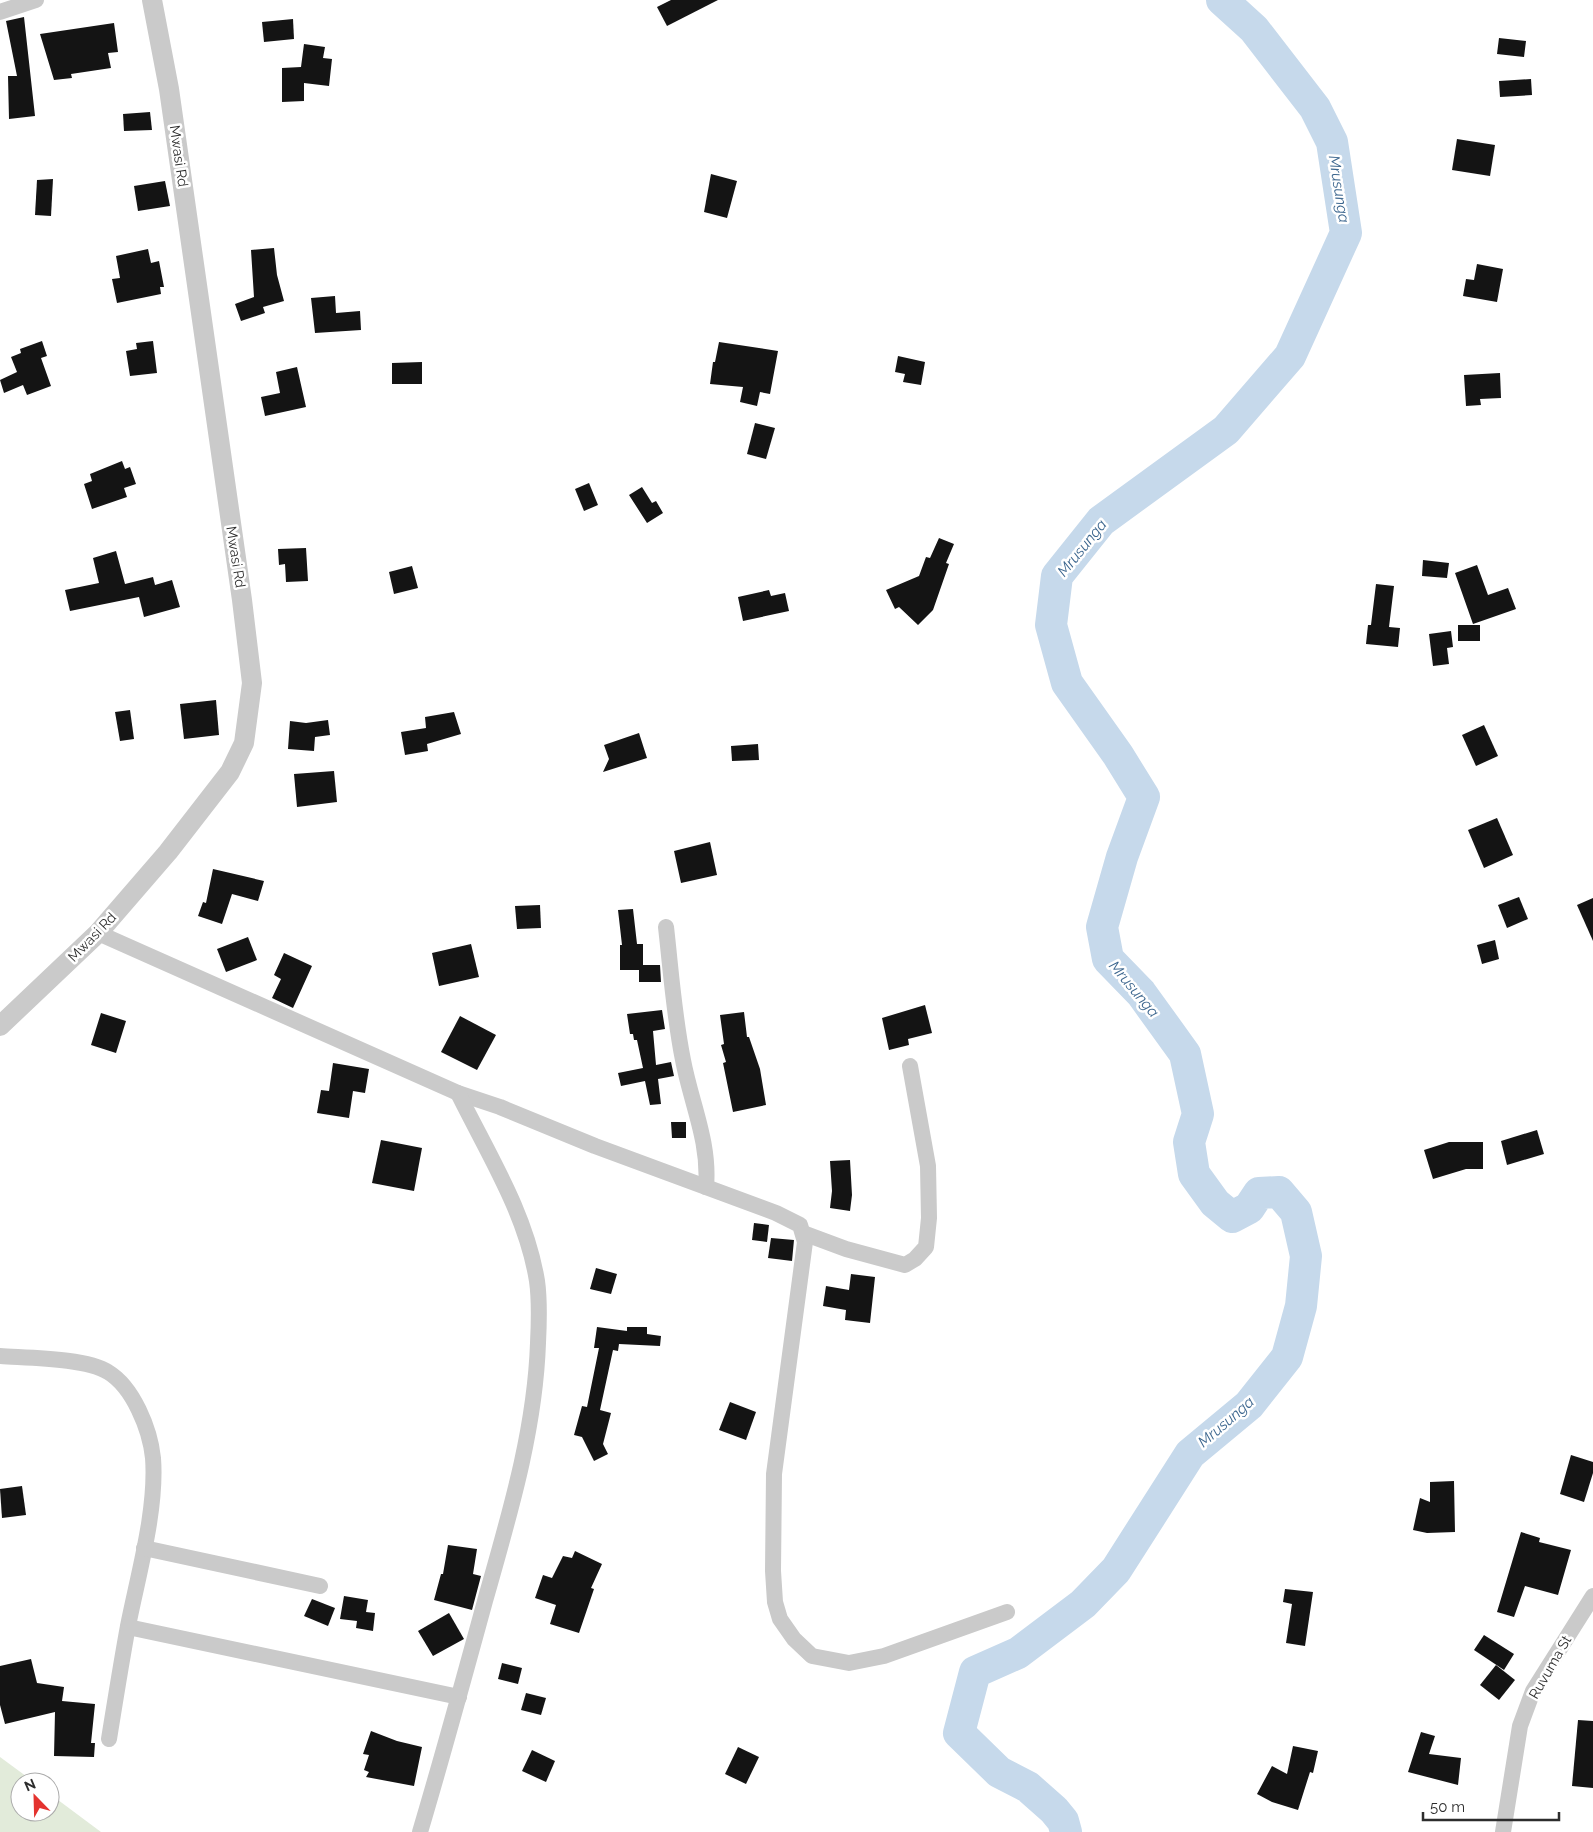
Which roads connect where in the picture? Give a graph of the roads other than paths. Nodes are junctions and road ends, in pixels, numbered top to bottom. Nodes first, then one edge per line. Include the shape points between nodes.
1 (36, 0) edge
2 (152, 0) edge
3 (0, 12) edge
4 (666, 927) dead end
5 (98, 933) junction
6 (0, 1026) edge
7 (910, 1066) dead end
8 (458, 1093) junction
9 (706, 1187) junction
10 (803, 1233) junction
11 (0, 1356) edge
12 (144, 1548) junction
13 (320, 1586) dead end
14 (1593, 1596) edge
15 (1007, 1612) dead end
16 (128, 1627) junction
17 (459, 1697) junction
18 (109, 1739) dead end
19 (420, 1832) edge
20 (1503, 1832) edge

1 - 3 street
2 - 5 street, Mwasi Rd via 169,89 252,683 244,743 230,772 168,852
4 - 9 street via 679,1042 708,1162
5 - 6 street, Mwasi Rd
5 - 8 street
7 - 10 street via 928,1166 926,1247 905,1265 846,1250
8 - 9 street via 500,1106
8 - 17 street via 521,1222 537,1283 539,1317 537,1382 530,1430
9 - 10 street via 790,1219 800,1225
10 - 15 street via 805,1242 774,1474 775,1602 780,1619 812,1656 849,1663 884,1656
11 - 12 street via 70,1361 99,1369 108,1372 132,1395 146,1428 152,1457
12 - 13 street
12 - 16 street
14 - 20 street, Ruvuma St via 1533,1691 1520,1726
16 - 17 street
16 - 18 street
17 - 19 street

